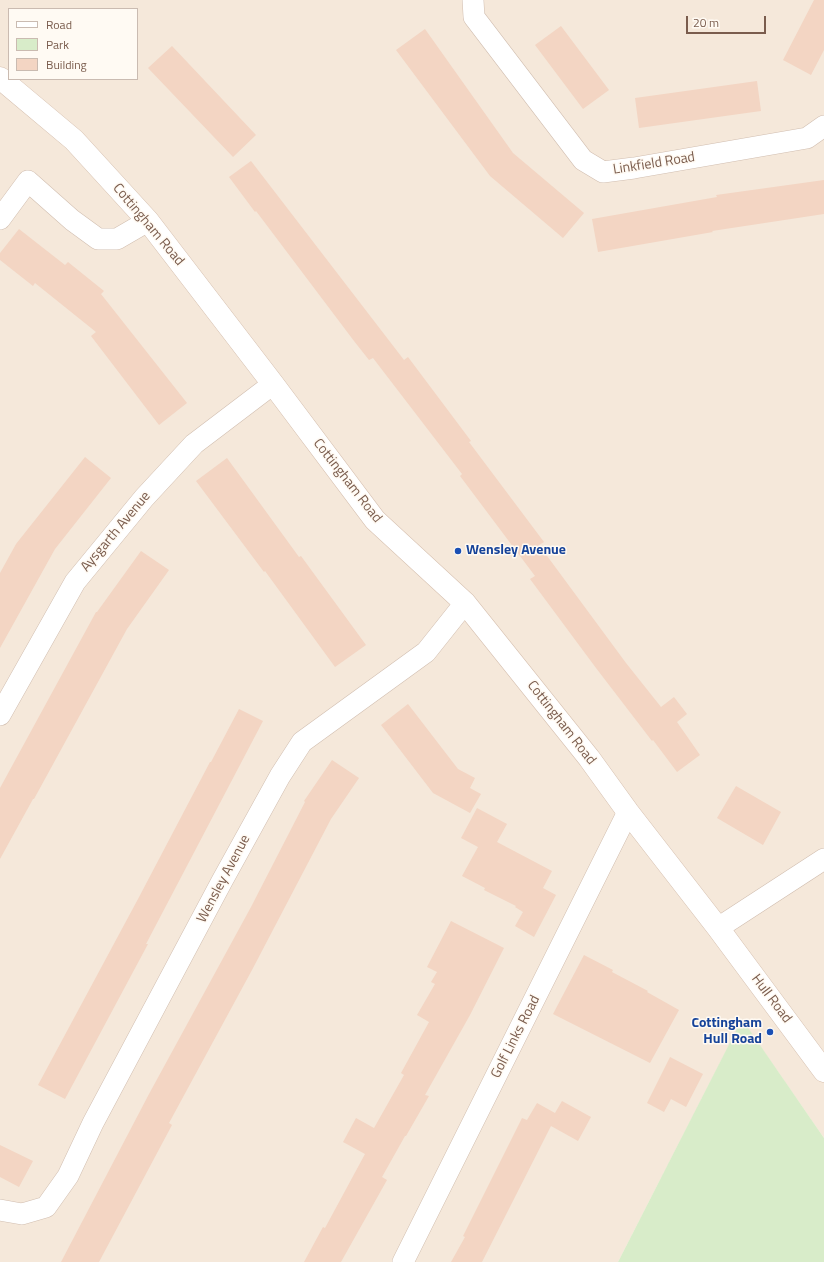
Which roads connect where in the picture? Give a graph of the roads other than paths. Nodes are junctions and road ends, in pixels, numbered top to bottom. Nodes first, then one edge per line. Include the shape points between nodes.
1 (473, 0) edge
2 (0, 78) edge
3 (824, 126) edge
4 (0, 219) edge
5 (148, 221) junction
6 (273, 384) junction
7 (465, 603) junction
8 (0, 715) edge
9 (628, 812) junction
10 (824, 859) edge
11 (718, 928) junction
12 (824, 1071) edge
13 (0, 1210) edge
14 (403, 1262) edge

1 - 3 street, Linkfield Road via 474,18 583,160 603,172 807,138
2 - 5 main road, Cottingham Road via 74,140
4 - 5 street via 28,181 98,239 117,239
5 - 6 main road, Cottingham Road
6 - 7 main road, Cottingham Road via 375,520
6 - 8 street, Aysgarth Avenue via 194,444 139,504 75,582
7 - 9 main road, Cottingham Road via 589,758
7 - 13 street, Wensley Avenue via 426,652 302,742 280,776 222,881 93,1123 68,1176 46,1207 22,1214
9 - 11 main road, Cottingham Road
9 - 14 street, Golf Links Road
10 - 11 street
11 - 12 main road, Hull Road

